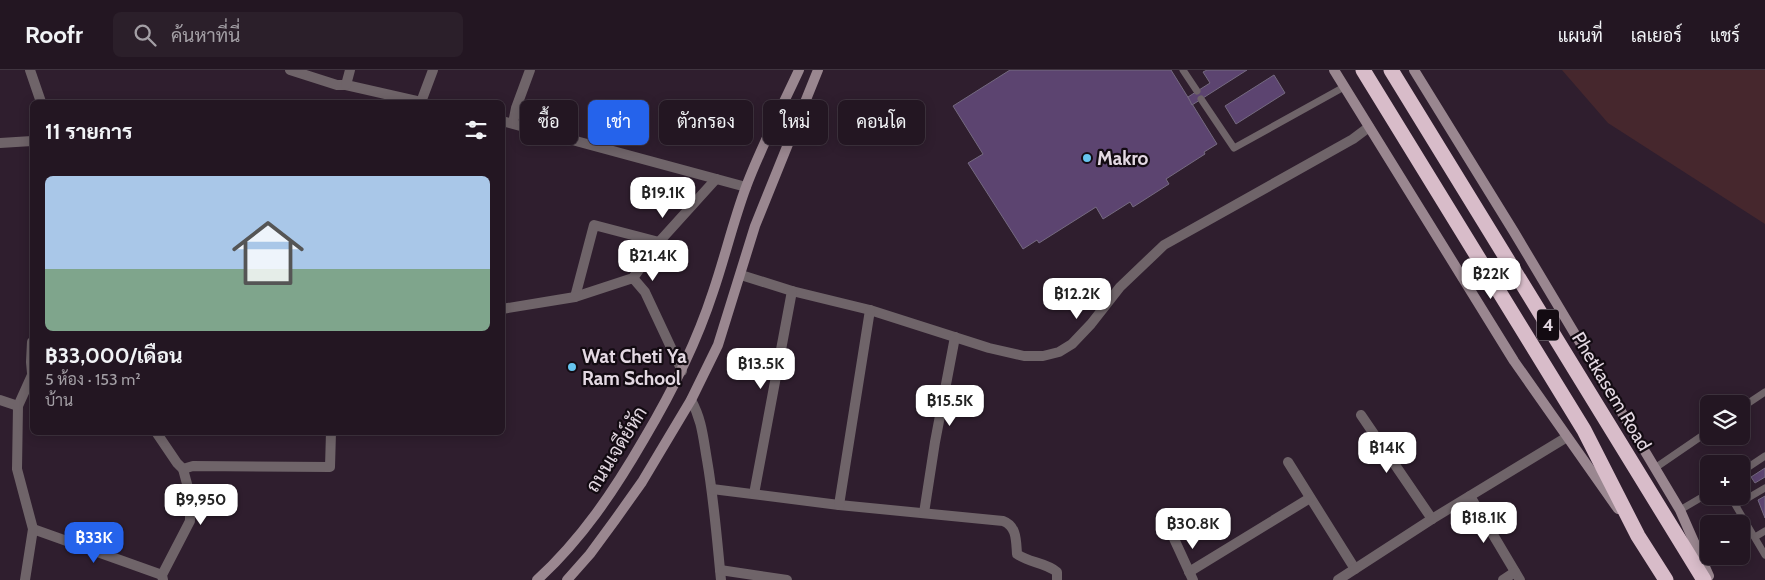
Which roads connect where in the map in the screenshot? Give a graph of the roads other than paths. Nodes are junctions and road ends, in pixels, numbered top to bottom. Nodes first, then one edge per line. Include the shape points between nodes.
1 (30, 70) edge
2 (290, 70) edge
3 (350, 70) edge
4 (433, 70) edge
5 (530, 70) edge
6 (799, 70) edge
7 (818, 70) edge
8 (1183, 70) edge
9 (1334, 70) edge
10 (1363, 70) edge
11 (1391, 70) edge
12 (1414, 70) edge
13 (346, 85) junction
14 (1344, 86) junction
15 (1197, 92) dead end
16 (1202, 99) dead end
17 (40, 100) edge
18 (412, 100) edge
19 (422, 100) edge
20 (508, 122) edge
21 (1369, 128) junction
22 (30, 141) edge
23 (0, 143) edge
24 (716, 179) junction
25 (746, 187) junction
26 (659, 242) junction
27 (741, 275) junction
28 (633, 278) junction
29 (792, 291) junction
30 (575, 297) junction
31 (505, 309) edge
32 (870, 310) junction
33 (955, 337) junction
34 (682, 371) junction
35 (30, 379) edge
36 (1765, 392) edge
37 (0, 400) edge
38 (691, 400) junction
39 (1750, 402) edge
40 (18, 406) junction
41 (1362, 415) dead end
42 (158, 435) edge
43 (331, 435) edge
44 (1700, 437) edge
45 (1566, 438) junction
46 (1765, 456) edge
47 (1288, 462) dead end
48 (1750, 466) edge
49 (1655, 468) junction
50 (183, 469) junction
51 (1765, 488) edge
52 (712, 489) junction
53 (754, 494) junction
54 (1470, 496) junction
55 (1750, 497) edge
56 (1310, 498) junction
57 (1700, 498) edge
58 (839, 505) junction
59 (1736, 505) edge
60 (1680, 510) junction
61 (924, 513) junction
62 (1432, 519) junction
63 (33, 529) junction
64 (1170, 530) dead end
65 (1765, 531) edge
66 (1638, 536) junction
67 (1755, 537) junction
68 (1765, 555) edge
69 (1355, 569) junction
70 (721, 575) edge
71 (1191, 576) edge
72 (1517, 576) edge
73 (163, 578) edge
74 (25, 580) edge
75 (537, 580) edge
76 (567, 580) edge
77 (787, 580) edge
78 (1057, 580) edge
79 (1338, 580) edge
80 (1502, 580) edge
81 (1666, 580) edge
82 (1704, 580) edge
83 (1710, 580) edge

1 - 17 street
2 - 13 street
3 - 13 street
4 - 19 street
5 - 20 street
6 - 25 main road, ถนนเจดีย์หัก
7 - 27 main road, ถนนเจดีย์หัก via 755,226
8 - 15 lane
9 - 14 main road, 4
10 - 66 highway, 4 via 1584,430
11 - 82 highway, Phetkasem Road / 4
12 - 49 main road, 4
13 - 18 street
14 - 16 lane via 1234,148
14 - 21 main road, 4
20 - 24 street
21 - 33 street via 1164,245 1120,287 1072,344 1059,352 1024,356
21 - 45 main road, 4 via 1514,361
22 - 23 street
24 - 25 street
24 - 26 street
25 - 34 main road, ถนนเจดีย์หัก via 713,292
26 - 28 street
26 - 30 street via 594,225
27 - 29 street
27 - 38 main road, ถนนเจดีย์หัก via 718,345
28 - 30 street
28 - 34 street via 645,292
29 - 32 street
29 - 53 street
30 - 31 street
32 - 33 street
32 - 58 street
33 - 61 street
34 - 75 main road, ถนนเจดีย์หัก via 610,494 584,531
35 - 40 street
36 - 39 lane
37 - 40 street
38 - 52 street via 699,415
38 - 76 main road, ถนนเจดีย์หัก via 642,482
40 - 63 street via 17,469
41 - 62 street
42 - 50 street
43 - 50 street via 330,467 193,466
44 - 49 lane
45 - 54 street
45 - 66 main road, 4
46 - 48 lane
47 - 56 street
49 - 60 main road, 4
50 - 73 street via 190,495 190,521
51 - 55 lane
52 - 53 street
52 - 70 street
53 - 58 street
54 - 62 street
54 - 72 street
56 - 69 street
56 - 71 street
57 - 60 lane
58 - 61 street
59 - 67 lane
60 - 83 main road, 4
61 - 78 street via 1010,523 1015,533 1017,554 1051,566 1057,572
62 - 69 street
63 - 73 street
63 - 74 street
64 - 71 street
65 - 67 lane
66 - 81 highway, 4
67 - 68 lane
69 - 79 street
70 - 77 street
72 - 80 street

